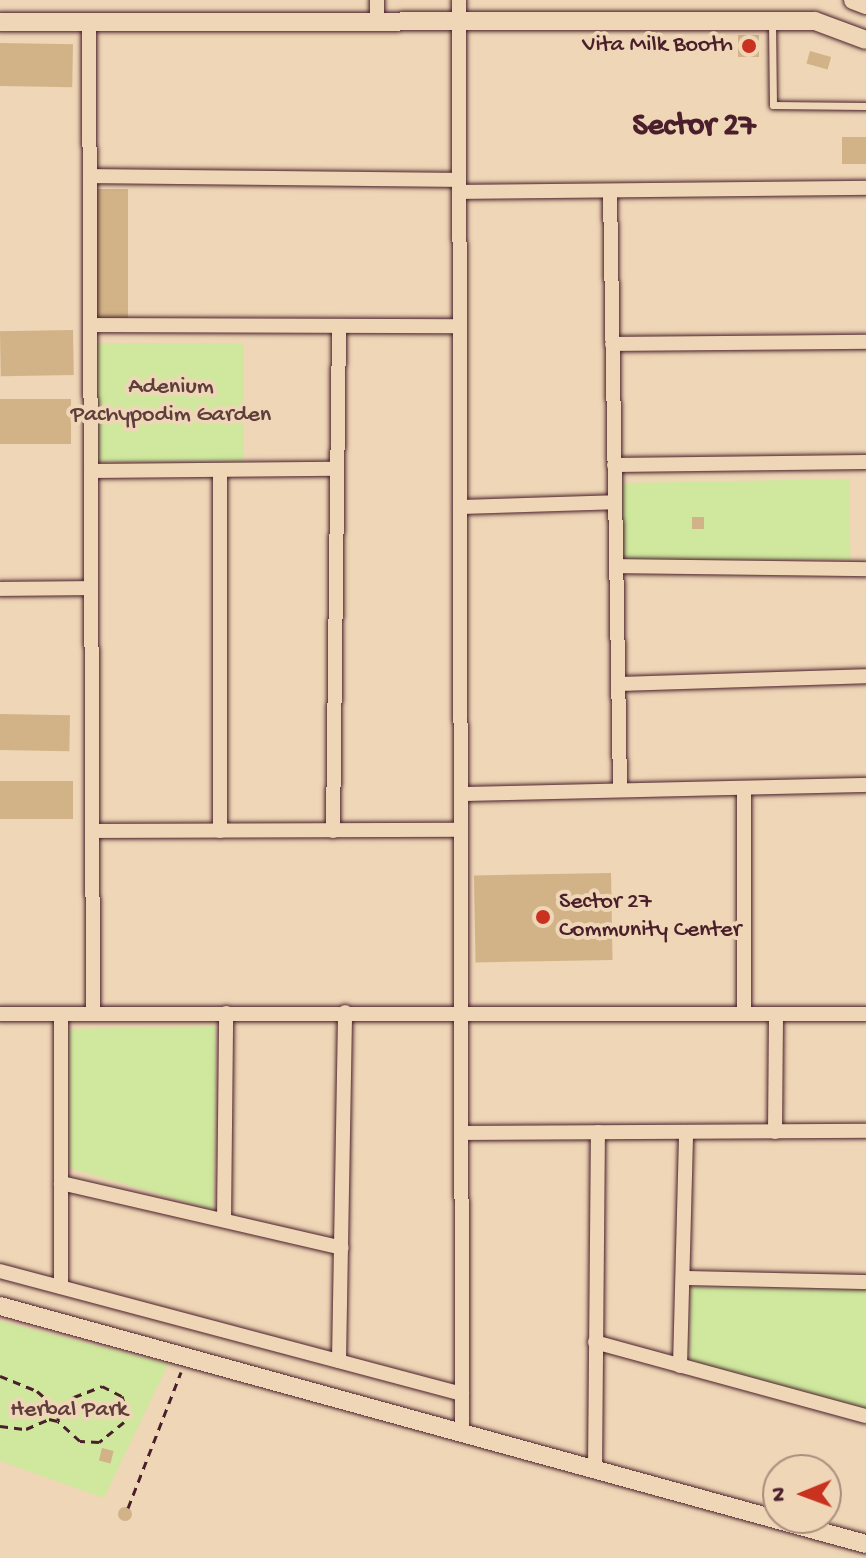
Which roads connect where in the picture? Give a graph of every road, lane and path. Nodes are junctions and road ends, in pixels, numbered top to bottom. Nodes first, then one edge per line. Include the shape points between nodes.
1 (377, 0) edge
2 (459, 0) edge
3 (853, 0) edge
4 (866, 5) edge
5 (89, 21) junction
6 (377, 21) junction
7 (459, 21) junction
8 (772, 21) junction
9 (0, 22) edge
10 (866, 40) edge
11 (866, 106) edge
12 (90, 176) junction
13 (459, 186) junction
14 (866, 188) edge
15 (610, 191) junction
16 (90, 325) junction
17 (339, 326) junction
18 (460, 326) junction
19 (866, 342) edge
20 (612, 344) junction
21 (866, 462) edge
22 (614, 465) junction
23 (337, 469) junction
24 (220, 470) junction
25 (91, 471) junction
26 (615, 502) junction
27 (460, 507) junction
28 (616, 566) junction
29 (866, 569) edge
30 (91, 588) junction
31 (0, 589) edge
32 (866, 676) edge
33 (618, 684) junction
34 (866, 785) edge
35 (744, 788) junction
36 (620, 790) junction
37 (461, 794) junction
38 (461, 830) junction
39 (92, 831) junction
40 (220, 831) junction
41 (333, 831) junction
42 (345, 1012) junction
43 (461, 1012) junction
44 (226, 1013) junction
45 (0, 1014) edge
46 (61, 1014) junction
47 (93, 1014) junction
48 (744, 1014) junction
49 (776, 1014) junction
50 (866, 1014) edge
51 (866, 1131) edge
52 (598, 1132) junction
53 (686, 1132) junction
54 (775, 1132) junction
55 (462, 1133) junction
56 (61, 1183) junction
57 (224, 1220) junction
58 (342, 1248) junction
59 (0, 1271) edge
60 (683, 1278) junction
61 (866, 1282) edge
62 (61, 1287) junction
63 (0, 1306) edge
64 (595, 1342) junction
65 (187, 1357) junction
66 (339, 1361) junction
67 (680, 1366) junction
68 (0, 1376) edge
69 (462, 1394) junction
70 (53, 1407) junction
71 (59, 1410) junction
72 (866, 1416) edge
73 (49, 1419) junction
74 (58, 1421) junction
75 (0, 1426) edge
76 (462, 1433) junction
77 (595, 1469) junction
78 (128, 1508) dead end
79 (866, 1544) edge

1 - 6 street
2 - 7 street
3 - 4 street
5 - 6 street
5 - 9 street
5 - 12 street
6 - 7 street
7 - 8 street
7 - 13 street
8 - 10 street via 815,21
8 - 11 lane via 773,105
12 - 13 street
12 - 16 street
13 - 15 street
13 - 18 street
14 - 15 street
15 - 20 street
16 - 17 street
16 - 25 street
17 - 18 street
17 - 23 street
18 - 27 street
19 - 20 street
20 - 22 street
21 - 22 street
22 - 26 street
23 - 24 street
23 - 41 street
24 - 25 street
24 - 40 street
25 - 30 street
26 - 27 street
26 - 28 street
27 - 37 street
28 - 29 street
28 - 33 street
30 - 31 street
30 - 39 street
32 - 33 street
33 - 36 street
34 - 35 street
35 - 36 street
35 - 48 street
36 - 37 street
37 - 38 street
38 - 41 street
38 - 43 street
39 - 40 street
39 - 47 street
40 - 41 street
42 - 43 street
42 - 44 street
42 - 58 street
43 - 48 street
43 - 55 street
44 - 47 street
44 - 57 street
45 - 46 street
46 - 47 street
46 - 56 street
48 - 49 street
49 - 50 street
49 - 54 street
51 - 54 street
52 - 53 street
52 - 55 street
52 - 64 street
53 - 54 street
53 - 60 street
55 - 69 street
56 - 57 street
56 - 62 street
57 - 58 street
58 - 66 street
59 - 62 street
60 - 61 street
60 - 67 street
62 - 66 street
63 - 65 street
64 - 67 street
64 - 77 street
65 - 76 street
65 - 78 path
66 - 69 street
67 - 72 street
68 - 70 path via 37,1391
69 - 76 street
70 - 71 path
70 - 73 path
71 - 74 path
71 - 74 path via 74,1397 102,1386 122,1396 126,1410 124,1422 99,1442 80,1441
73 - 74 path
73 - 75 path via 26,1429
76 - 77 street
77 - 79 street

